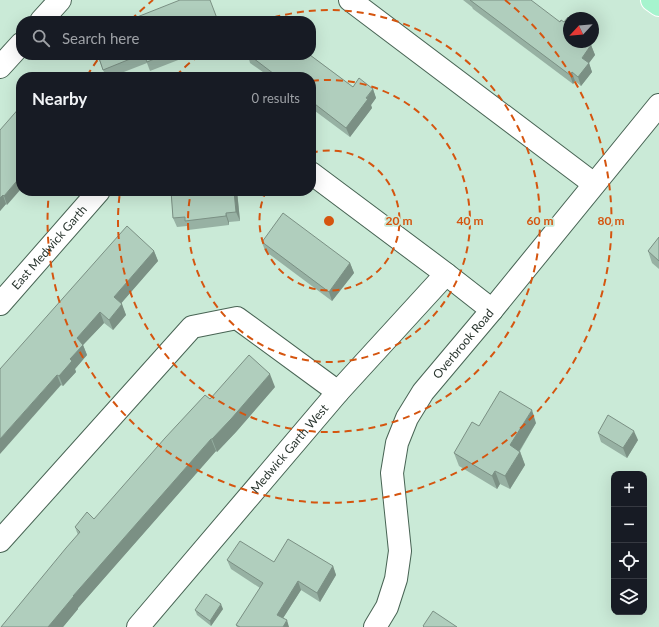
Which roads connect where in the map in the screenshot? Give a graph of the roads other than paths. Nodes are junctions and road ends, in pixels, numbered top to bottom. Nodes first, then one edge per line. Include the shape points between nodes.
1 (60, 0) edge
2 (350, 0) edge
3 (652, 0) edge
4 (659, 5) edge
5 (46, 16) edge
6 (16, 49) edge
7 (0, 67) edge
8 (659, 105) edge
9 (316, 177) edge
10 (594, 184) junction
11 (95, 196) edge
12 (446, 274) junction
13 (0, 304) edge
14 (492, 310) junction
15 (338, 392) junction
16 (0, 541) edge
17 (138, 627) edge
18 (376, 627) edge

1 - 5 street
2 - 10 street
3 - 4 main road
6 - 7 street
8 - 10 street, Overbrook Road
9 - 12 street
10 - 14 street, Overbrook Road
11 - 13 street, East Medwick Garth
12 - 14 street
12 - 15 street, Medwick Garth West
14 - 18 street, Overbrook Road via 423,392 407,418 397,444 392,473 400,551 396,579 387,608
15 - 16 street via 237,318 192,327
15 - 17 street, Medwick Garth West

